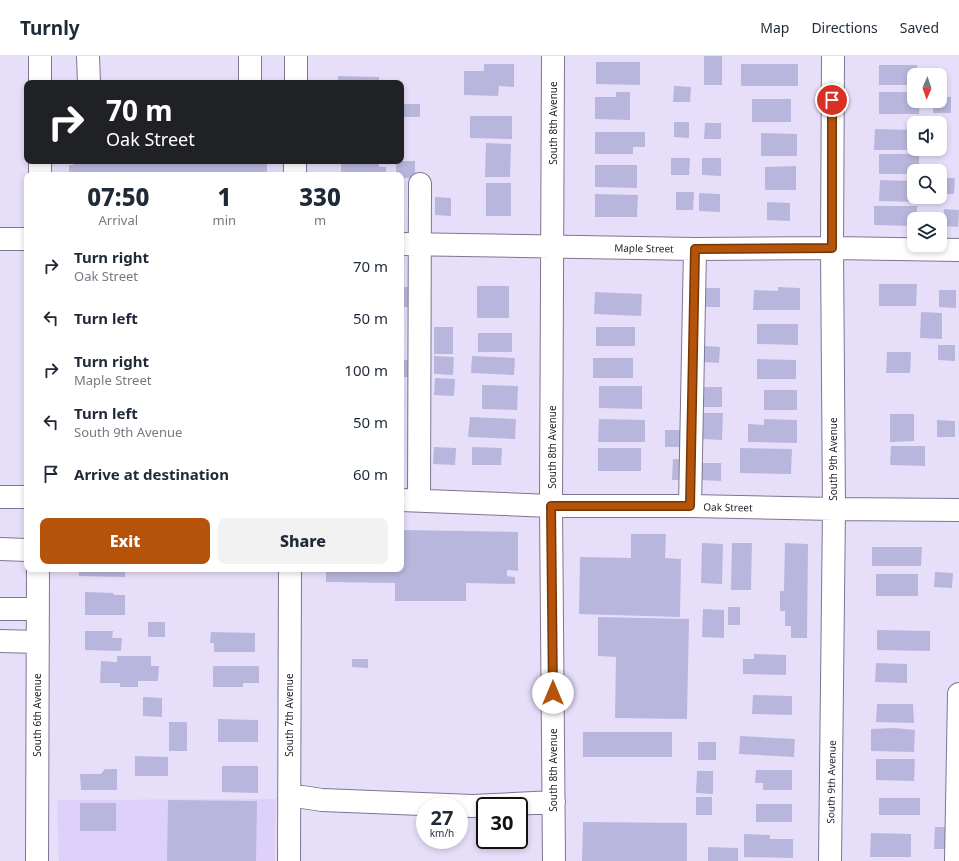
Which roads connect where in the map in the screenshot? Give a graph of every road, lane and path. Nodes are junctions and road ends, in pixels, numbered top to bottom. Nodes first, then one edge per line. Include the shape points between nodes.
1 (40, 56) edge
2 (88, 56) edge
3 (250, 56) edge
4 (296, 56) edge
5 (553, 56) edge
6 (833, 56) edge
7 (40, 80) edge
8 (89, 80) edge
9 (250, 80) edge
10 (296, 80) edge
11 (420, 184) dead end
12 (0, 239) edge
13 (24, 239) edge
14 (411, 244) edge
15 (553, 246) junction
16 (832, 248) junction
17 (695, 249) junction
18 (959, 250) edge
19 (0, 497) edge
20 (24, 497) edge
21 (410, 500) edge
22 (551, 506) junction
23 (690, 506) junction
24 (834, 509) junction
25 (959, 510) edge
26 (0, 549) edge
27 (24, 550) edge
28 (38, 572) edge
29 (290, 572) edge
30 (0, 609) edge
31 (38, 609) junction
32 (0, 641) edge
33 (38, 642) junction
34 (959, 694) edge
35 (289, 795) junction
36 (554, 802) junction
37 (37, 861) edge
38 (289, 861) edge
39 (554, 861) edge
40 (830, 861) edge
41 (956, 861) edge

1 - 7 street
2 - 8 street
3 - 9 street
4 - 10 street
5 - 15 street, South 8th Avenue
6 - 16 street, South 9th Avenue
11 - 14 street
12 - 13 street
14 - 15 street, Maple Street
14 - 21 street
15 - 17 street, Maple Street
15 - 22 street, South 8th Avenue
16 - 17 street, Maple Street
16 - 18 street, Maple Street
16 - 24 street, South 9th Avenue
17 - 23 street
19 - 20 street
21 - 22 street, Oak Street
22 - 23 street, Oak Street
22 - 36 street, South 8th Avenue
23 - 24 street, Oak Street
24 - 25 street, Oak Street
24 - 40 street, South 9th Avenue
26 - 27 street
28 - 31 street, South 6th Avenue
29 - 35 street, South 7th Avenue
30 - 31 street
31 - 33 street, South 6th Avenue
32 - 33 street
33 - 37 street, South 6th Avenue
34 - 41 street
35 - 36 street via 322,800 472,806
35 - 38 street, South 7th Avenue
36 - 39 street, South 8th Avenue

